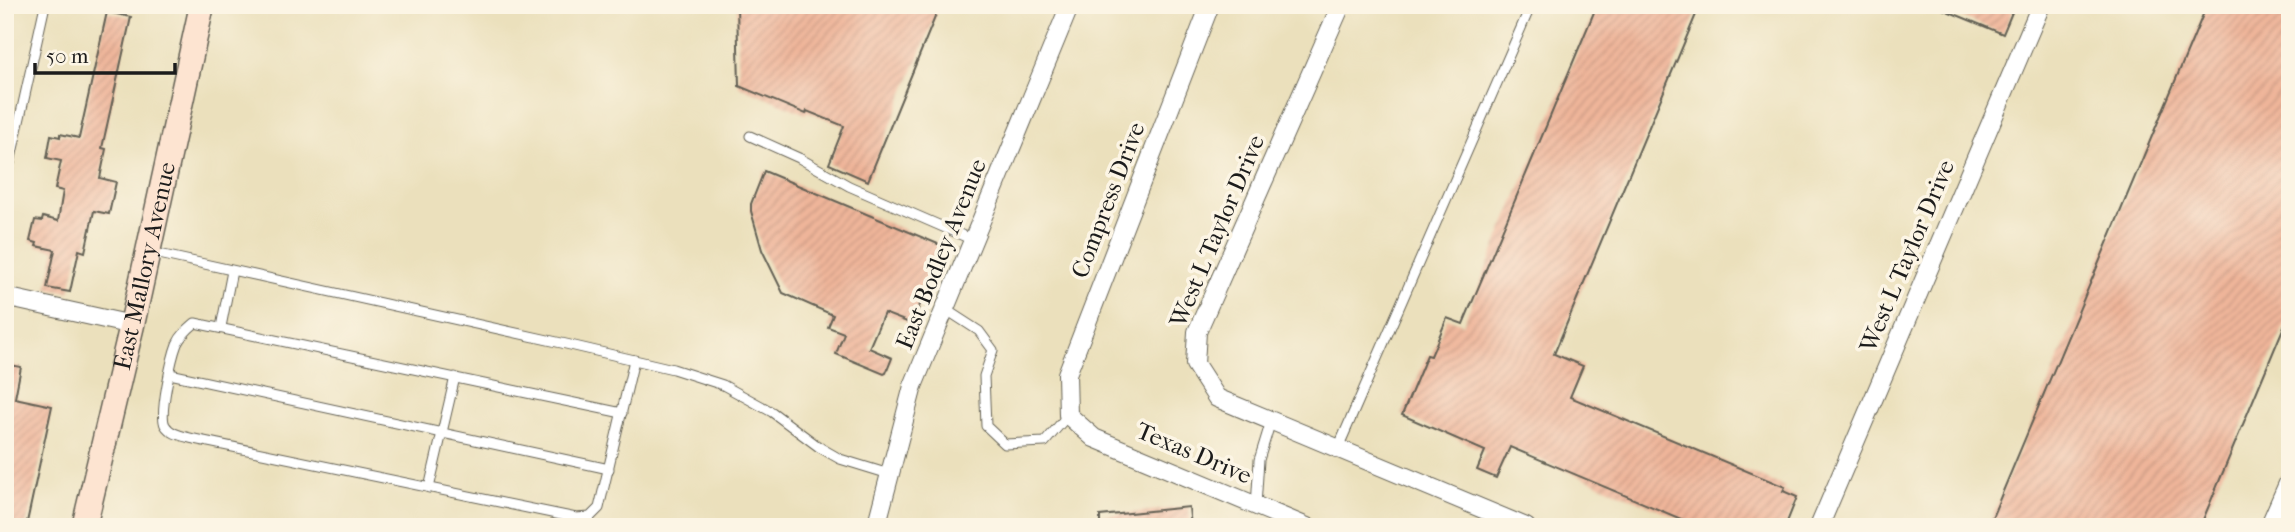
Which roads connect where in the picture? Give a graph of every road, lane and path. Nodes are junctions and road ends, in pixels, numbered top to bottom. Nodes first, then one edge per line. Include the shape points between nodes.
1 (45, 5) edge
2 (202, 5) edge
3 (1070, 5) edge
4 (1210, 5) edge
5 (1341, 5) edge
6 (1531, 5) edge
7 (2041, 5) edge
8 (751, 136) dead end
9 (5, 185) edge
10 (973, 240) junction
11 (148, 252) junction
12 (232, 271) junction
13 (5, 297) edge
14 (945, 309) junction
15 (132, 325) junction
16 (221, 327) junction
17 (634, 360) junction
18 (170, 374) junction
19 (455, 377) junction
20 (622, 413) junction
21 (1068, 415) junction
22 (1271, 421) junction
23 (442, 433) junction
24 (1338, 448) junction
25 (609, 469) junction
26 (889, 474) junction
27 (2290, 479) edge
28 (429, 488) junction
29 (1256, 506) junction
30 (1297, 525) edge
31 (88, 526) edge
32 (876, 527) edge
33 (1526, 527) edge
34 (1819, 527) edge
35 (2269, 527) edge

1 - 9 lane
2 - 11 main road, East Mallory Avenue
3 - 10 street, East Bodley Avenue
4 - 21 street, Compress Drive via 1068,374
5 - 22 street, West L Taylor Drive via 1196,331 1195,364 1217,398
6 - 24 lane
7 - 34 street, West L Taylor Drive
8 - 10 lane via 849,186
10 - 14 street, East Bodley Avenue
11 - 12 lane
11 - 15 main road, East Mallory Avenue
12 - 16 lane
12 - 17 lane
13 - 15 street
14 - 21 lane via 979,331 993,350 984,376 986,426 1005,444 1045,442
14 - 26 street, East Bodley Avenue via 913,386
15 - 31 main road, East Mallory Avenue
16 - 18 lane via 195,323 187,330 177,344
16 - 19 lane
17 - 20 lane
17 - 26 lane via 723,385 840,459
18 - 23 lane
18 - 28 lane via 162,409 164,424 172,433
19 - 20 lane
19 - 23 lane
20 - 25 lane
21 - 29 street, Texas Drive via 1094,438
22 - 24 street, West L Taylor Drive
22 - 29 lane via 1259,460
23 - 25 lane
23 - 28 lane
24 - 33 street, West L Taylor Drive
25 - 28 lane via 600,508 590,517
26 - 32 street, East Bodley Avenue
27 - 35 street
29 - 30 street, Texas Drive

